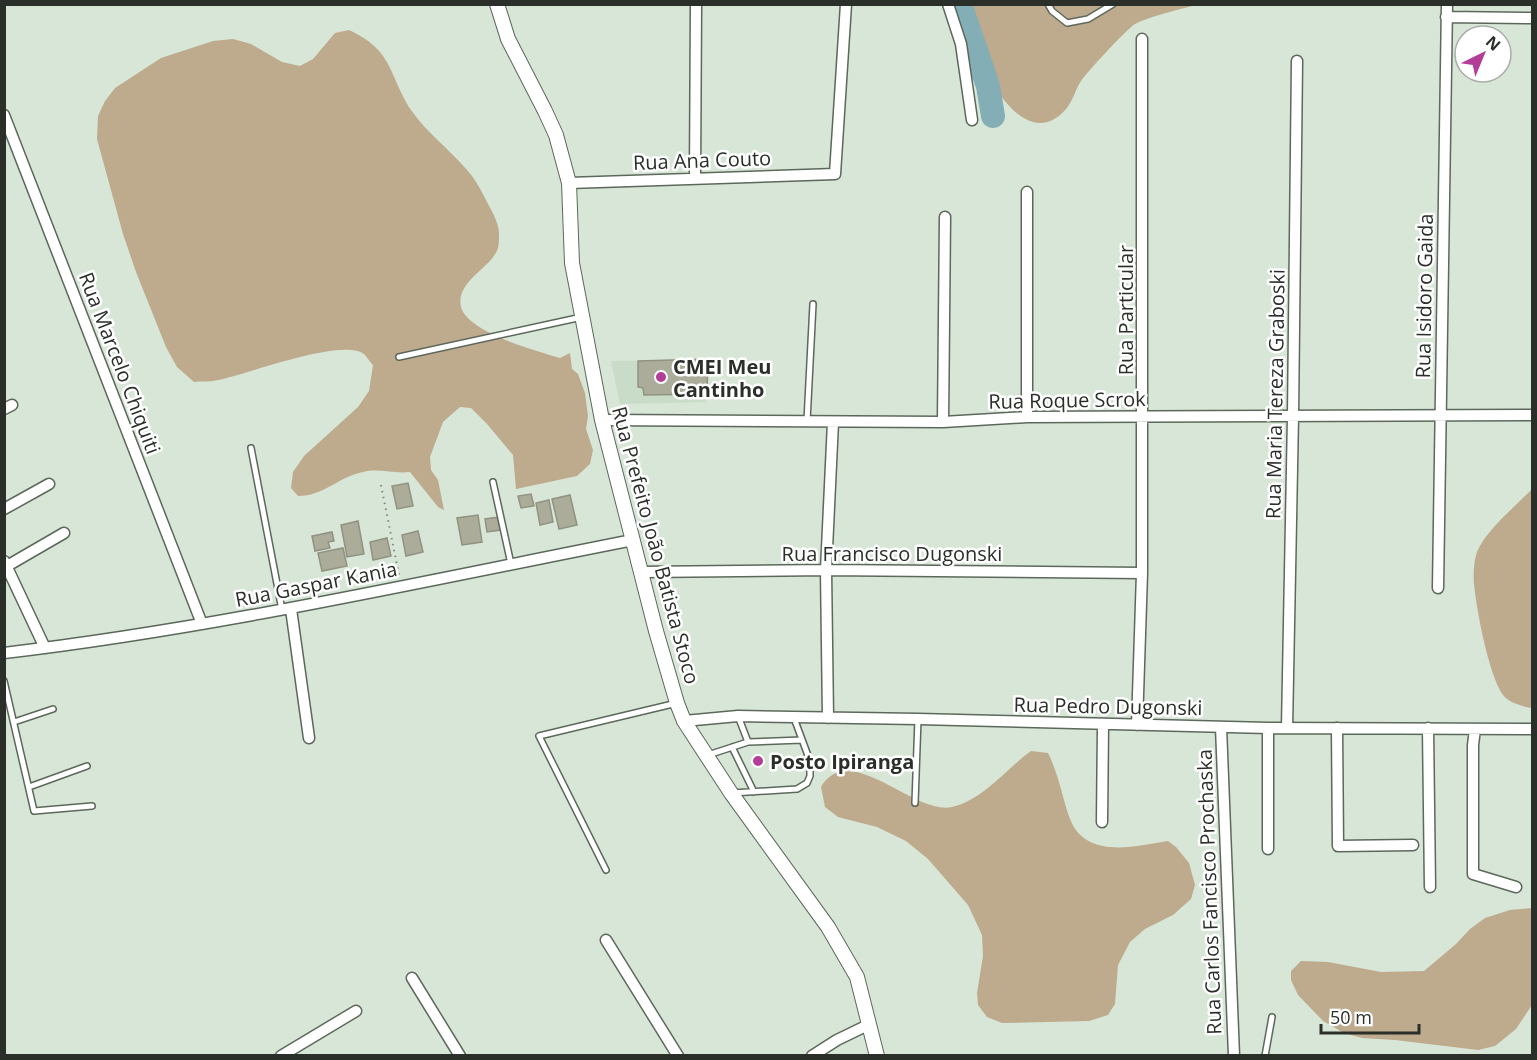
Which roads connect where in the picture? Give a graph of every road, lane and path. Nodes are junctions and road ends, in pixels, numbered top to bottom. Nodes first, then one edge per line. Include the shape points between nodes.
1 (497, 4) edge
2 (696, 4) edge
3 (846, 4) edge
4 (948, 4) edge
5 (1048, 4) edge
6 (1113, 4) edge
7 (1446, 4) edge
8 (1446, 16) junction
9 (1533, 18) edge
10 (1142, 39) dead end
11 (1297, 61) dead end
12 (4, 115) edge
13 (972, 120) dead end
14 (695, 178) junction
15 (569, 183) junction
16 (1027, 192) dead end
17 (945, 217) dead end
18 (813, 304) dead end
19 (582, 317) junction
20 (399, 357) dead end
21 (1533, 415) edge
22 (1143, 416) junction
23 (1293, 416) junction
24 (1440, 416) junction
25 (1027, 417) junction
26 (602, 420) junction
27 (807, 421) junction
28 (833, 422) junction
29 (943, 422) junction
30 (251, 448) dead end
31 (493, 482) dead end
32 (49, 484) dead end
33 (381, 485) dead end
34 (4, 508) edge
35 (64, 533) dead end
36 (633, 540) junction
37 (5, 563) edge
38 (512, 564) junction
39 (826, 570) junction
40 (642, 572) junction
41 (1142, 573) junction
42 (401, 587) junction
43 (1438, 588) dead end
44 (287, 609) junction
45 (202, 624) junction
46 (45, 648) junction
47 (4, 653) edge
48 (4, 681) edge
49 (676, 703) junction
50 (53, 709) dead end
51 (738, 717) junction
52 (794, 718) junction
53 (828, 718) junction
54 (918, 719) junction
55 (684, 721) junction
56 (14, 722) junction
57 (1102, 724) junction
58 (1137, 725) junction
59 (1221, 727) junction
60 (1268, 728) junction
61 (1287, 728) junction
62 (1337, 728) junction
63 (1428, 728) junction
64 (1475, 729) junction
65 (1533, 729) edge
66 (309, 738) dead end
67 (802, 740) junction
68 (747, 742) junction
69 (732, 747) junction
70 (706, 755) junction
71 (87, 766) dead end
72 (28, 787) junction
73 (754, 792) junction
74 (731, 793) junction
75 (915, 802) dead end
76 (92, 806) dead end
77 (1102, 822) dead end
78 (1413, 845) dead end
79 (1268, 849) dead end
80 (606, 870) dead end
81 (1430, 887) dead end
82 (1516, 887) dead end
83 (606, 940) dead end
84 (412, 978) dead end
85 (356, 1011) dead end
86 (1272, 1017) dead end
87 (870, 1024) junction
88 (281, 1056) edge
89 (460, 1056) edge
90 (678, 1056) edge
91 (812, 1056) edge
92 (877, 1056) edge
93 (1234, 1056) edge
94 (1265, 1056) edge

1 - 15 main road, Rua Prefeito João Batista Stoco via 508,39 556,135
2 - 14 street
3 - 14 street, Rua Ana Couto via 836,174
4 - 13 street via 962,45
5 - 6 lane via 1067,23 1088,19
7 - 8 street, Rua Isidoro Gaida
8 - 9 street
8 - 24 street, Rua Isidoro Gaida
10 - 22 street, Rua Particular
11 - 23 street, Rua Maria Tereza Graboski
12 - 45 street, Rua Marcelo Chiquiti
14 - 15 street, Rua Ana Couto
15 - 19 main road, Rua Prefeito João Batista Stoco via 572,263
16 - 25 street
17 - 29 street
18 - 27 lane
19 - 20 lane
19 - 26 main road, Rua Prefeito João Batista Stoco
21 - 24 street, Rua Roque Scrok
22 - 23 street, Rua Roque Scrok
22 - 25 street, Rua Roque Scrok
22 - 41 street, Rua Particular
23 - 24 street, Rua Roque Scrok
23 - 61 street, Rua Maria Tereza Graboski
24 - 43 street, Rua Isidoro Gaida
25 - 29 street, Rua Roque Scrok
26 - 27 street, Rua Roque Scrok
26 - 36 main road, Rua Prefeito João Batista Stoco
27 - 28 street, Rua Roque Scrok
28 - 29 street, Rua Roque Scrok
28 - 39 street
30 - 44 lane
31 - 38 lane
32 - 34 street
33 - 42 path
35 - 37 street
36 - 38 street, Rua Gaspar Kania
36 - 40 main road, Rua Prefeito João Batista Stoco
37 - 46 street
38 - 42 street, Rua Gaspar Kania
39 - 40 street, Rua Francisco Dugonski
39 - 41 street, Rua Francisco Dugonski
39 - 53 street
40 - 49 main road, Rua Prefeito João Batista Stoco
41 - 58 street, Rua Particular
42 - 44 street, Rua Gaspar Kania
44 - 45 street, Rua Gaspar Kania
44 - 66 street
45 - 46 street, Rua Gaspar Kania
46 - 47 street, Rua Gaspar Kania
48 - 56 lane
49 - 55 main road, Rua Prefeito João Batista Stoco
49 - 80 lane via 539,736
50 - 56 lane
51 - 52 street, Rua Pedro Dugonski
51 - 55 street, Rua Pedro Dugonski
51 - 68 lane
52 - 53 street, Rua Pedro Dugonski
52 - 67 lane
53 - 54 street, Rua Pedro Dugonski
54 - 57 street, Rua Pedro Dugonski
54 - 75 lane
55 - 70 main road, Rua Prefeito João Batista Stoco
56 - 72 lane
57 - 58 street, Rua Pedro Dugonski
57 - 77 street
58 - 59 street, Rua Pedro Dugonski
59 - 60 street, Rua Pedro Dugonski
59 - 93 street, Rua Carlos Fancisco Prochaska
60 - 61 street, Rua Pedro Dugonski
60 - 79 street
61 - 62 street, Rua Pedro Dugonski
62 - 63 street, Rua Pedro Dugonski
62 - 78 street via 1338,846
63 - 64 street, Rua Pedro Dugonski
63 - 81 street
64 - 65 street, Rua Pedro Dugonski
64 - 82 street via 1473,874
67 - 68 lane
67 - 73 lane via 810,761 807,783 797,789
68 - 69 lane
69 - 70 lane
69 - 73 lane
70 - 74 main road, Rua Prefeito João Batista Stoco
71 - 72 lane
72 - 76 lane via 34,811
73 - 74 lane
74 - 87 main road, Rua Prefeito João Batista Stoco via 828,927 857,977
83 - 90 street
84 - 89 street
85 - 88 street
86 - 94 lane
87 - 91 street
87 - 92 main road, Rua Prefeito João Batista Stoco

